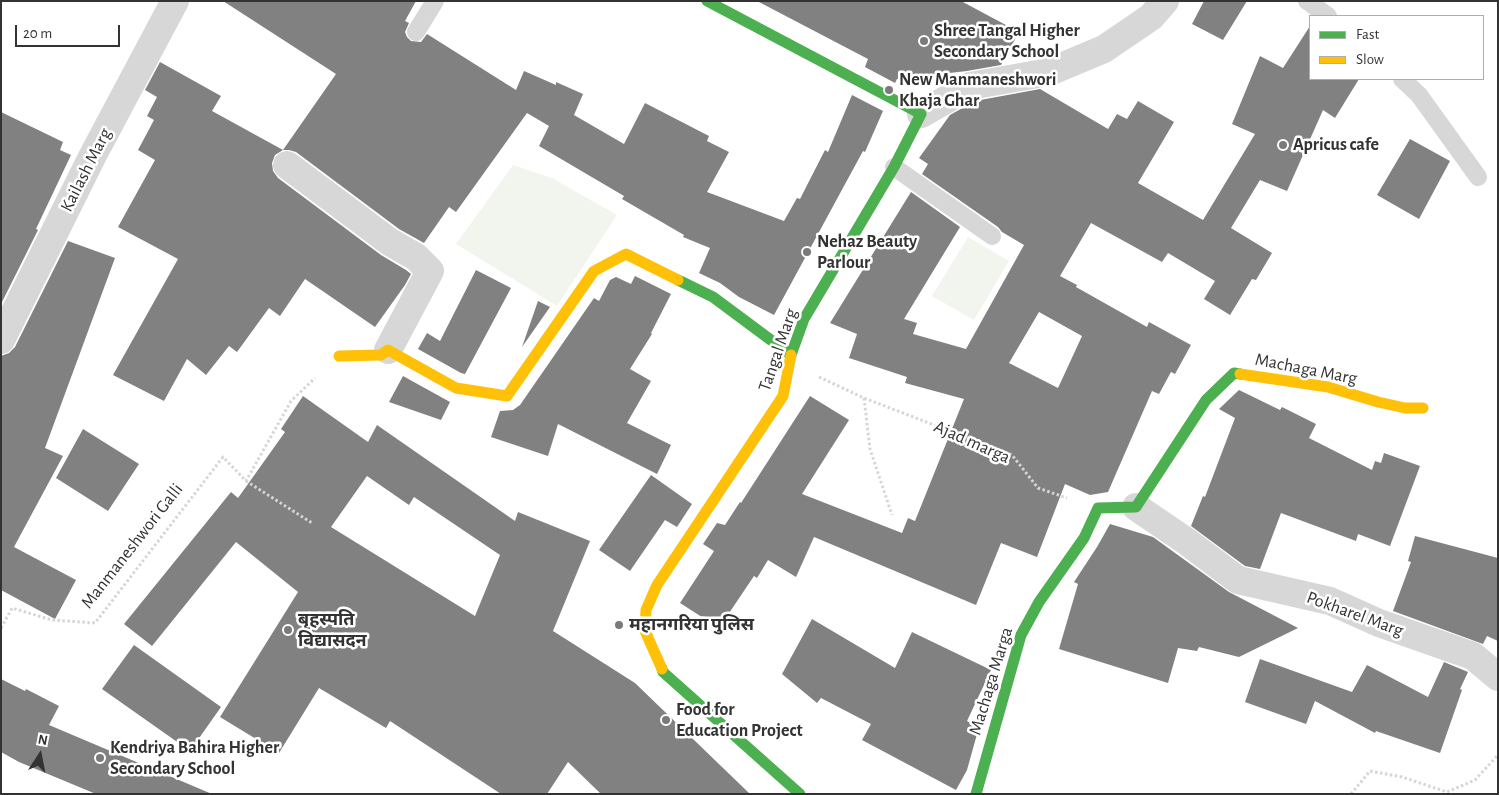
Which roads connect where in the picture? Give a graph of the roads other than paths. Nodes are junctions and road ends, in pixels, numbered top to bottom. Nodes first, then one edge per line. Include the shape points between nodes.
1 (174, 1) edge
2 (435, 1) edge
3 (707, 1) edge
4 (1165, 1) edge
5 (1307, 1) edge
6 (1327, 15) edge
7 (416, 32) dead end
8 (1403, 80) edge
9 (921, 114) junction
10 (287, 166) dead end
11 (894, 167) junction
12 (1478, 177) dead end
13 (992, 236) dead end
14 (1, 340) edge
15 (388, 350) junction
16 (791, 355) junction
17 (338, 356) road end
18 (1424, 408) dead end
19 (1136, 507) junction
20 (1498, 677) edge
21 (800, 794) edge
22 (976, 794) edge

1 - 14 street, Kailash Marg
2 - 7 lane
3 - 9 street
4 - 9 street via 1151,17 1104,49 1049,72 970,86
5 - 6 lane
8 - 12 lane via 1419,95
9 - 11 street, Tangal Marg
10 - 15 street via 390,242 416,257 430,271
11 - 13 lane
11 - 16 street, Tangal Marg via 804,319
15 - 16 street via 456,388 507,396 594,271 626,254 713,298
15 - 17 street via 381,355
16 - 21 street, Tangal Marg via 783,396 657,585 646,610 645,631 664,672
18 - 19 street, Machaga Marg via 1405,408 1328,388 1234,373 1206,400
19 - 20 street, Pokharel Marg via 1238,580 1330,601 1379,623 1472,656
19 - 22 street, Machaga Marga via 1098,508 1084,538 1039,602 1021,635

